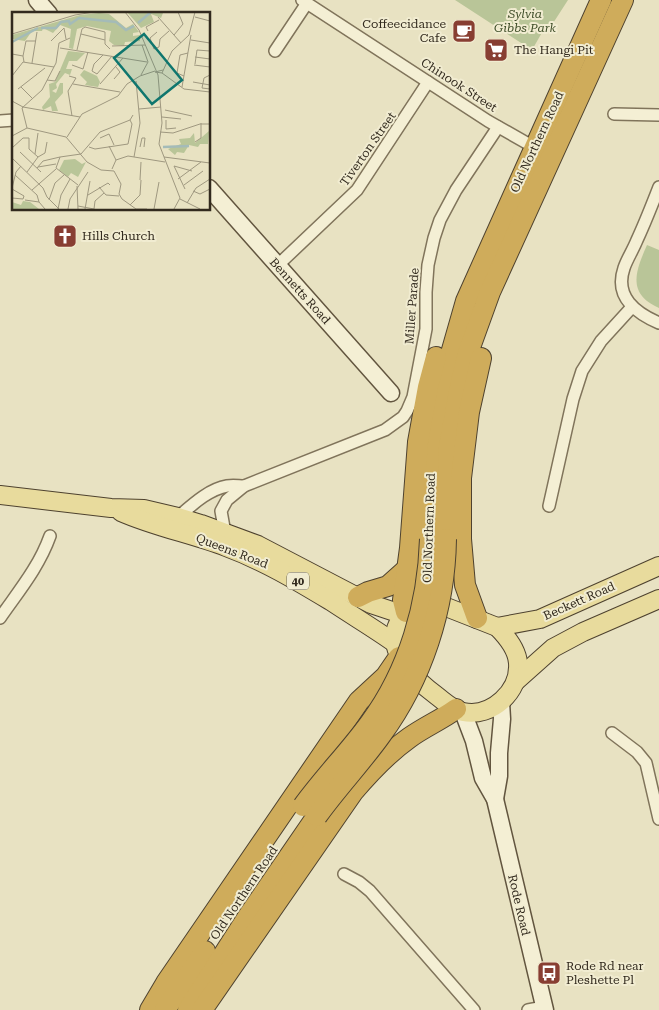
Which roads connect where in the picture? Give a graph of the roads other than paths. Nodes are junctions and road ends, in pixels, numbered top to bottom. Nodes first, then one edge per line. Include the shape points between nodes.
1 (37, 0) edge
2 (601, 0) edge
3 (623, 0) edge
4 (304, 2) edge
5 (47, 12) edge
6 (276, 51) dead end
7 (428, 82) junction
8 (614, 114) dead end
9 (659, 115) edge
10 (498, 127) junction
11 (534, 147) junction
12 (552, 157) junction
13 (659, 187) edge
14 (210, 189) edge
15 (522, 224) junction
16 (278, 265) junction
17 (477, 273) junction
18 (632, 307) junction
19 (659, 323) edge
20 (391, 394) dead end
21 (244, 486) junction
22 (0, 495) edge
23 (548, 506) dead end
24 (111, 508) junction
25 (178, 517) junction
26 (226, 533) junction
27 (50, 536) dead end
28 (438, 539) junction
29 (659, 566) edge
30 (407, 569) junction
31 (358, 598) junction
32 (659, 599) edge
33 (405, 614) junction
34 (0, 618) edge
35 (477, 618) junction
36 (497, 627) junction
37 (397, 650) junction
38 (516, 681) junction
39 (501, 702) junction
40 (459, 711) junction
41 (612, 733) dead end
42 (495, 799) junction
43 (310, 811) junction
44 (659, 819) edge
45 (344, 874) dead end
46 (539, 1009) edge
47 (150, 1010) edge
48 (165, 1010) edge
49 (188, 1010) edge
50 (202, 1010) edge
51 (474, 1010) edge

1 - 5 main road
2 - 11 highway, Old Northern Road
3 - 12 highway, Old Northern Road
4 - 6 street
4 - 7 street, Chinook Street
7 - 10 street, Chinook Street
7 - 16 street, Tiverton Street via 357,190
8 - 9 street
10 - 11 street, Chinook Street
10 - 21 street, Miller Parade via 449,203 434,238 426,278 425,340 407,411 385,430
11 - 12 street, Chinook Street
11 - 17 highway, Old Northern Road
12 - 15 highway, Old Northern Road
13 - 18 street via 623,270 625,298
14 - 16 main road, Bennetts Road
15 - 28 highway, Old Northern Road via 479,319 461,381 449,446
15 - 35 highway via 522,249 483,352 464,444 462,548 465,585
16 - 20 main road, Bennetts Road
17 - 28 highway, Old Northern Road via 444,378 431,468
17 - 30 highway via 460,292 434,361 418,442
18 - 19 street
18 - 23 street via 601,341 582,371
21 - 25 street, Miller Parade via 226,486
21 - 26 street, Miller Parade via 222,508
22 - 24 main road, Queens Road / 40
24 - 25 main road, Queens Road / 40 via 144,509
24 - 37 main road, Queens Road / 40 via 142,522 225,546 268,564 371,626
25 - 26 main road, Queens Road / 40
26 - 31 main road, Queens Road / 40 via 282,557
27 - 34 street via 34,569
28 - 43 highway, Old Northern Road, bridge via 429,564 422,608 395,682
29 - 36 main road, Beckett Road via 540,619
30 - 31 highway via 388,586
30 - 33 highway via 403,600
31 - 33 main road, Queens Road / 40
32 - 38 main road via 552,648
33 - 35 main road via 414,606 436,603
33 - 37 main road via 397,627
35 - 36 main road
36 - 38 main road via 517,655
37 - 40 main road, 40 via 405,666 422,684
37 - 47 highway via 386,676 359,701
38 - 39 main road
39 - 40 main road via 487,710
39 - 42 main road, Rode Road via 499,776
40 - 42 main road, Rode Road via 474,741 483,778
40 - 50 highway via 398,746 352,792
41 - 44 street via 631,746 646,763
42 - 46 main road, Rode Road
43 - 48 highway, Old Northern Road
43 - 49 highway, Old Northern Road
45 - 51 street via 370,891

